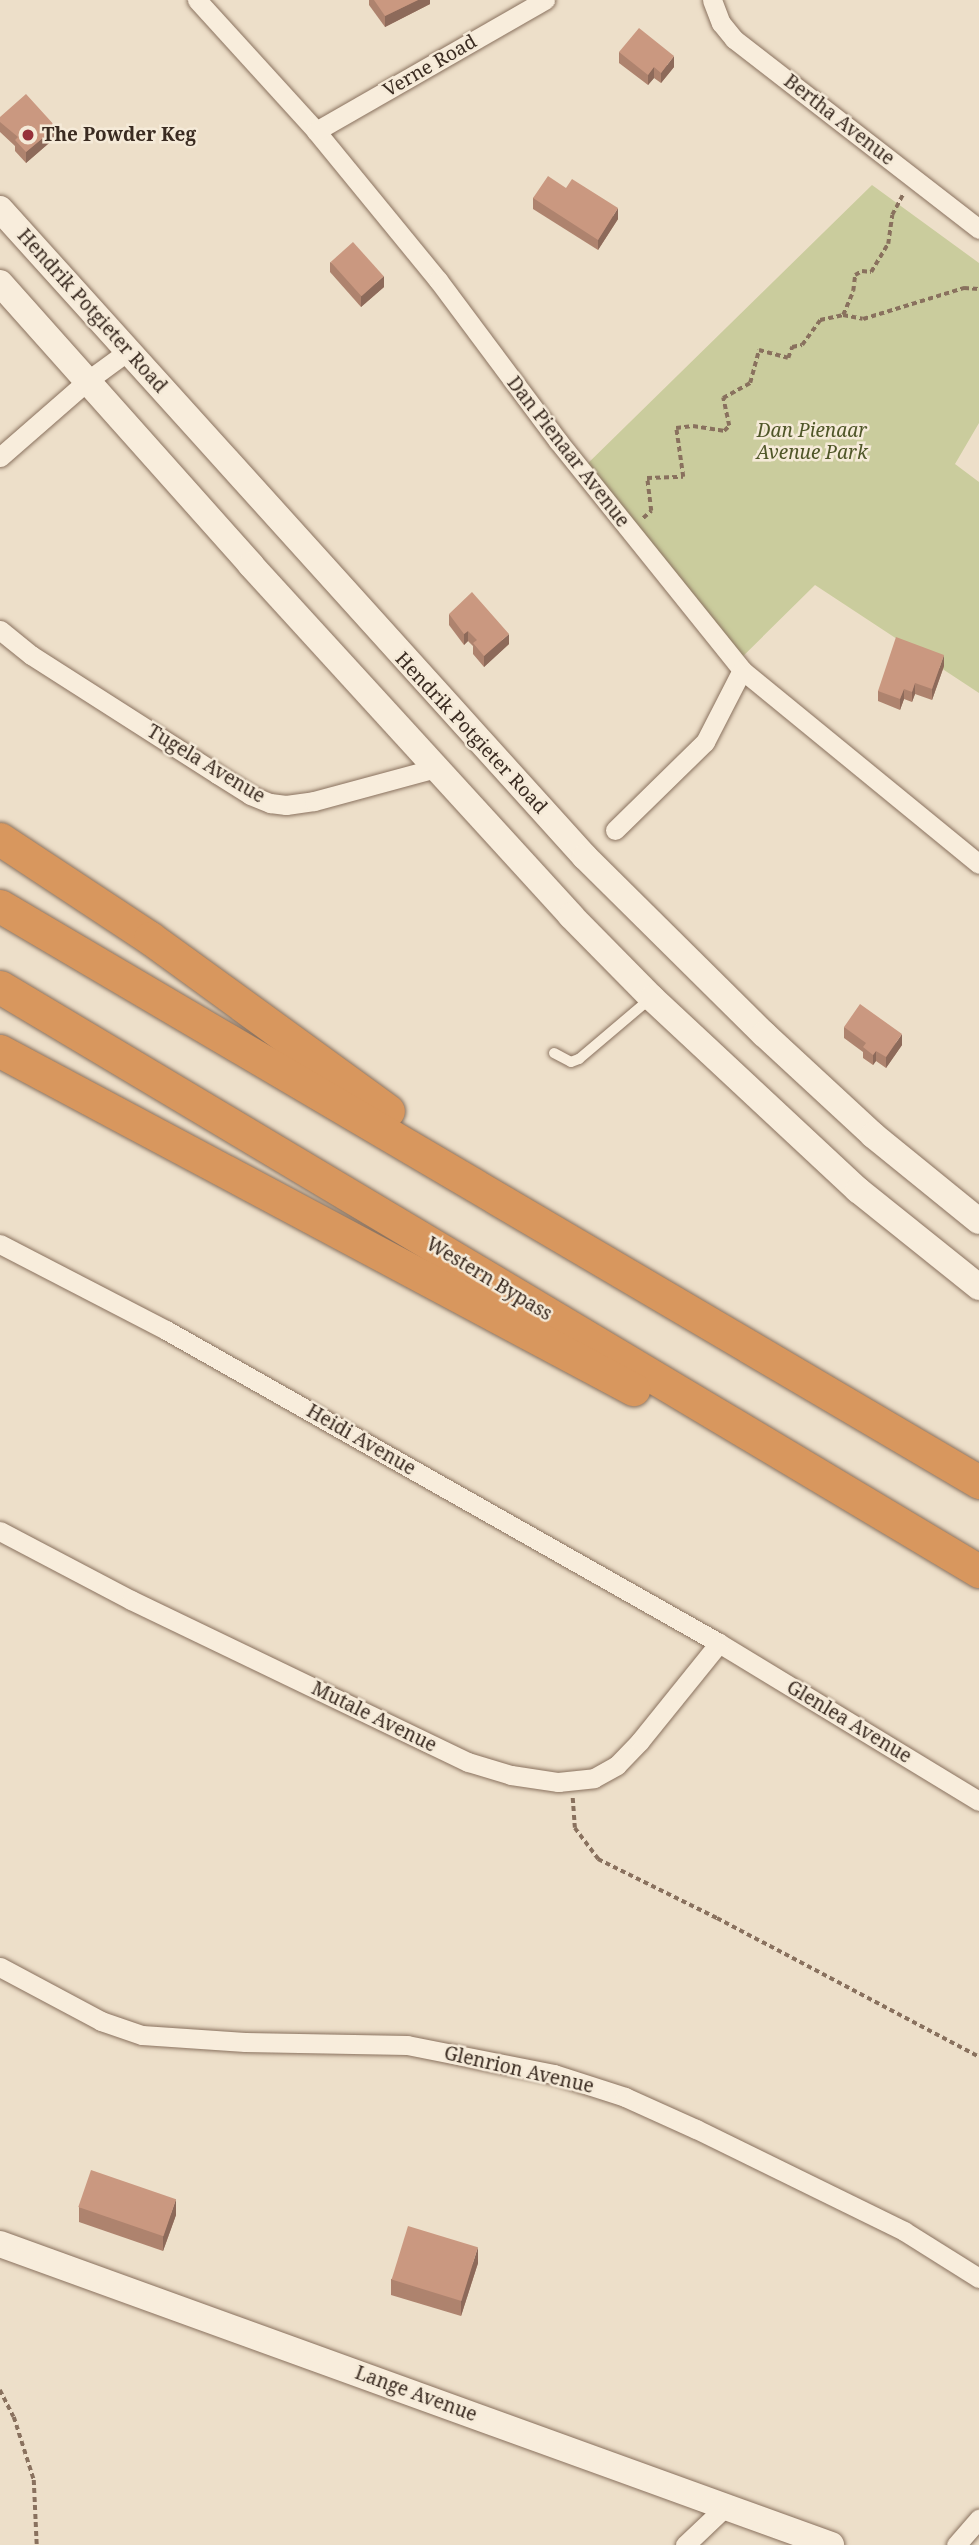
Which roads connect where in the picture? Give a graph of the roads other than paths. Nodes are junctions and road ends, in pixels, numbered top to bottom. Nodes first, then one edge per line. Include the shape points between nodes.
1 (197, 0) edge
2 (545, 0) edge
3 (712, 0) edge
4 (316, 131) junction
5 (0, 209) edge
6 (979, 229) edge
7 (0, 283) edge
8 (128, 351) junction
9 (87, 381) junction
10 (0, 457) edge
11 (0, 630) edge
12 (742, 670) junction
13 (436, 768) junction
14 (615, 830) dead end
15 (0, 839) edge
16 (979, 864) edge
17 (0, 906) edge
18 (0, 987) edge
19 (652, 998) junction
20 (0, 1051) edge
21 (554, 1053) dead end
22 (979, 1221) edge
23 (543, 1223) junction
24 (0, 1244) edge
25 (979, 1287) edge
26 (979, 1482) edge
27 (0, 1531) edge
28 (967, 1564) edge
29 (719, 1643) junction
30 (979, 1801) edge
31 (0, 1968) edge
32 (0, 2244) edge
33 (979, 2278) edge
34 (724, 2508) junction
35 (979, 2519) edge
36 (684, 2545) edge
37 (831, 2545) edge
38 (956, 2545) edge

1 - 4 street, Dan Pienaar Avenue
2 - 4 street, Verne Road
3 - 6 street, Bertha Avenue via 734,39
4 - 12 street, Dan Pienaar Avenue
5 - 8 main road, Hendrik Potgieter Road
7 - 9 main road
8 - 9 street
8 - 22 main road, Hendrik Potgieter Road via 585,857 873,1135
9 - 10 street
9 - 13 main road
11 - 13 street, Tugela Avenue via 205,767 270,803 314,801
12 - 14 street via 705,742
12 - 16 street, Dan Pienaar Avenue
13 - 19 main road
15 - 23 highway via 150,938
17 - 23 highway
18 - 28 highway, Western Bypass
19 - 21 lane via 579,1059 571,1062
19 - 25 main road via 858,1190
20 - 28 highway
23 - 26 highway
24 - 29 street, Heidi Avenue via 166,1330
27 - 29 street, Mutale Avenue via 131,1600 468,1762 511,1775 558,1782 594,1778 617,1765
29 - 30 street, Glenlea Avenue
31 - 33 street, Glenrion Avenue via 101,2021 142,2035 407,2045 554,2074 625,2097 696,2129 904,2231
32 - 34 main road, Lange Avenue
34 - 36 street
34 - 37 main road, Lange Avenue
35 - 38 street

